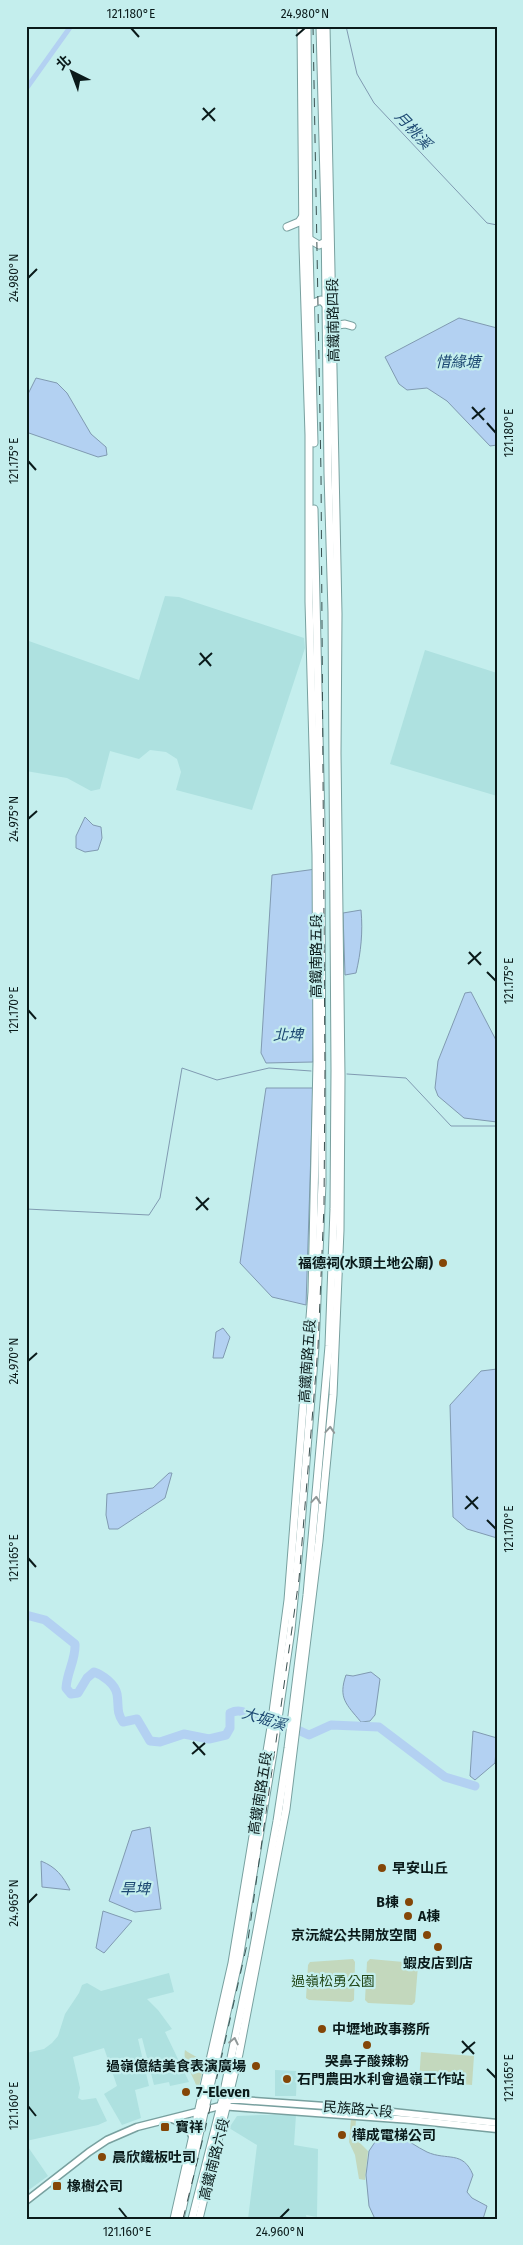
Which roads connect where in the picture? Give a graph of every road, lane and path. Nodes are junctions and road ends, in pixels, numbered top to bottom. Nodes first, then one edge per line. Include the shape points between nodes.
1 (301, 26) edge
2 (307, 26) edge
3 (320, 26) edge
4 (326, 26) edge
5 (320, 61) junction
6 (303, 216) junction
7 (288, 227) dead end
8 (309, 238) junction
9 (326, 242) junction
10 (311, 304) junction
11 (327, 306) junction
12 (352, 326) dead end
13 (333, 332) junction
14 (314, 405) junction
15 (334, 432) junction
16 (309, 435) junction
17 (328, 458) junction
18 (312, 603) junction
19 (335, 613) junction
20 (317, 662) junction
21 (311, 691) junction
22 (334, 906) junction
23 (340, 930) junction
24 (316, 1120) junction
25 (322, 1148) junction
26 (341, 1177) junction
27 (334, 1209) junction
28 (304, 1489) junction
29 (296, 1516) junction
30 (307, 1595) junction
31 (288, 1600) junction
32 (310, 1622) junction
33 (290, 1630) junction
34 (226, 2104) junction
35 (202, 2110) junction
36 (168, 2118) junction
37 (497, 2123) edge
38 (497, 2129) edge
39 (192, 2136) junction
40 (26, 2201) edge
41 (174, 2219) edge
42 (180, 2219) edge
43 (192, 2219) edge
44 (199, 2219) edge

1 - 6 main road, 高鐵南路四段
2 - 8 main road, 高鐵南路四段
3 - 5 main road, 高鐵南路四段
4 - 5 main road
4 - 13 main road, 高鐵南路四段
5 - 9 main road, 高鐵南路四段
6 - 7 main road
6 - 16 main road, 高鐵南路四段
8 - 9 main road via 315,244
8 - 10 main road, 高鐵南路四段
9 - 11 main road, 高鐵南路四段
10 - 11 main road via 321,300
10 - 14 main road, 高鐵南路四段
11 - 17 main road, 高鐵南路四段
12 - 13 main road via 338,325
13 - 15 main road, 高鐵南路四段
14 - 16 main road
14 - 18 main road, 高鐵南路四段
15 - 17 main road
15 - 19 main road, 高鐵南路四段
16 - 18 main road, 高鐵南路四段
17 - 19 main road, 高鐵南路四段
18 - 20 main road, 高鐵南路五段
18 - 21 main road, 高鐵南路五段
19 - 22 main road, 高鐵南路五段
19 - 23 main road, 高鐵南路五段
20 - 21 main road
20 - 25 main road, 高鐵南路五段
21 - 24 main road, 高鐵南路五段 via 316,875
22 - 23 main road
22 - 27 main road, 高鐵南路五段
23 - 26 main road, 高鐵南路五段
24 - 25 main road
24 - 29 main road, 高鐵南路五段 via 312,1292
25 - 28 main road, 高鐵南路五段 via 315,1347
26 - 27 main road
32 -> 26 main road, 高鐵南路五段 via 330,1435
30 -> 27 main road, 高鐵南路五段 via 329,1346
28 - 29 main road
28 - 33 main road, 高鐵南路五段
29 - 31 main road, 高鐵南路五段
30 - 32 main road
34 -> 30 main road, 高鐵南路五段 via 277,1821
31 - 33 main road
31 - 35 main road, 高鐵南路五段 via 238,1930
32 - 34 main road, 高鐵南路五段 via 284,1822 240,2054
33 - 35 main road, 高鐵南路五段 via 240,1950
34 - 35 main road, 民族路六段
34 - 37 main road, 民族路六段 via 354,2108
34 - 38 main road, 民族路六段
34 - 43 main road, 高鐵南路六段
34 - 44 main road, 高鐵南路六段
35 - 36 main road, 民族路六段
35 - 39 main road, 高鐵南路六段
35 - 42 main road, 高鐵南路六段
36 - 39 main road via 183,2122
36 - 40 main road, 民族路六段 via 107,2140
39 - 41 main road, 高鐵南路六段

